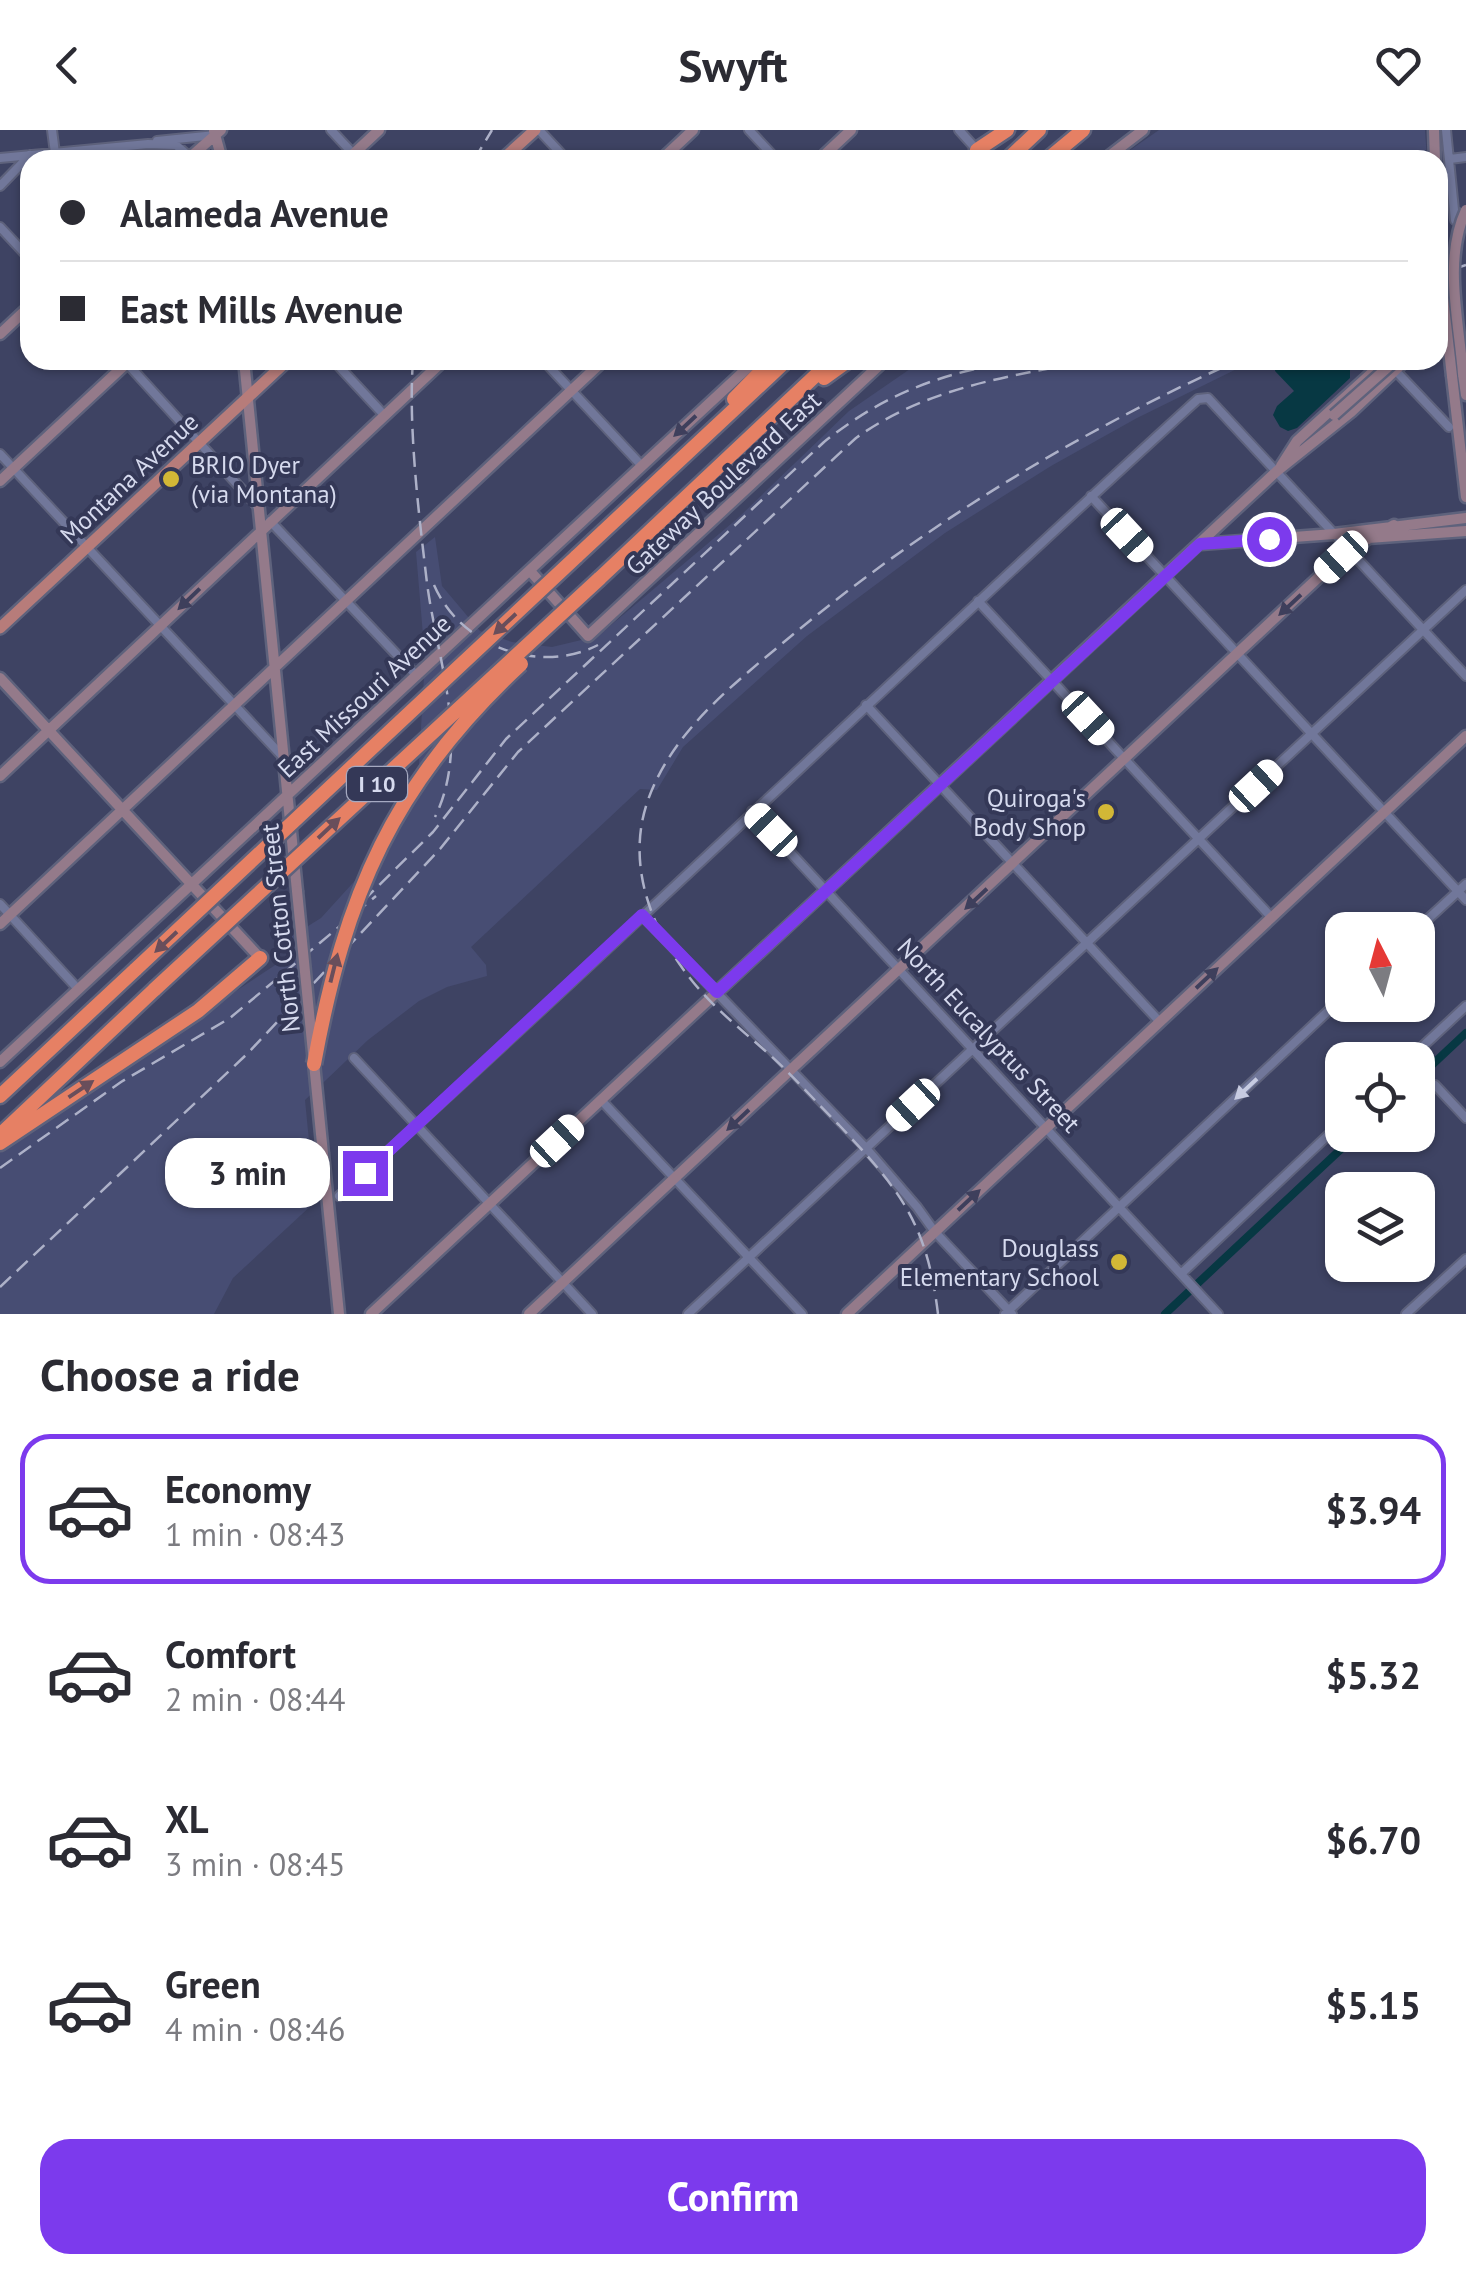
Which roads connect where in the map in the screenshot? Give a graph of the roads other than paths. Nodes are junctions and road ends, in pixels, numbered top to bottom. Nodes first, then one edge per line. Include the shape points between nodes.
1 (331, 130) edge
2 (379, 130) edge
3 (537, 130) edge
4 (693, 130) edge
5 (749, 130) edge
6 (851, 130) edge
7 (999, 130) edge
8 (1007, 130) edge
9 (1039, 130) edge
10 (1083, 130) edge
11 (1143, 130) edge
12 (217, 132) edge
13 (201, 138) edge
14 (148, 144) junction
15 (78, 150) edge
16 (181, 150) edge
17 (347, 150) edge
18 (360, 150) edge
19 (514, 150) edge
20 (557, 150) edge
21 (672, 150) edge
22 (768, 150) edge
23 (830, 150) edge
24 (977, 150) edge
25 (979, 150) edge
26 (1018, 150) edge
27 (1059, 150) edge
28 (1117, 150) edge
29 (1448, 154) edge
30 (1466, 157) edge
31 (1450, 159) junction
32 (20, 165) edge
33 (0, 186) edge
34 (1466, 210) edge
35 (1455, 220) dead end
36 (0, 227) edge
37 (20, 248) edge
38 (20, 315) edge
39 (1448, 322) edge
40 (0, 334) edge
41 (118, 370) edge
42 (135, 370) edge
43 (245, 370) edge
44 (277, 370) edge
45 (342, 370) edge
46 (433, 370) edge
47 (553, 370) edge
48 (593, 370) edge
49 (744, 370) edge
50 (761, 370) edge
51 (776, 370) edge
52 (821, 370) edge
53 (835, 370) edge
54 (874, 370) edge
55 (1375, 370) edge
56 (1389, 370) edge
57 (1390, 370) edge
58 (1399, 370) edge
59 (1457, 375) junction
60 (572, 390) junction
61 (1466, 395) edge
62 (248, 398) junction
63 (778, 410) junction
64 (385, 416) junction
65 (723, 418) junction
66 (1449, 427) dead end
67 (200, 442) junction
68 (0, 454) edge
69 (642, 466) junction
70 (14, 469) junction
71 (1277, 471) junction
72 (0, 481) edge
73 (1091, 496) junction
74 (1466, 496) edge
75 (256, 506) junction
76 (1466, 518) edge
77 (270, 521) junction
78 (1394, 526) junction
79 (1466, 530) edge
80 (259, 531) junction
81 (1334, 534) junction
82 (1368, 538) junction
83 (1200, 544) junction
84 (87, 547) junction
85 (1349, 549) junction
86 (531, 572) junction
87 (1165, 576) junction
88 (599, 579) junction
89 (1466, 590) edge
90 (347, 600) junction
91 (978, 602) junction
92 (161, 625) junction
93 (0, 628) edge
94 (1424, 628) junction
95 (1238, 654) junction
96 (274, 668) junction
97 (417, 676) junction
98 (1466, 676) edge
99 (0, 678) edge
100 (1053, 679) junction
101 (234, 705) junction
102 (866, 706) junction
103 (48, 731) junction
104 (1312, 733) junction
105 (1466, 736) edge
106 (283, 757) junction
107 (1126, 759) junction
108 (313, 771) junction
109 (0, 776) edge
110 (940, 785) junction
111 (287, 794) junction
112 (122, 810) junction
113 (752, 812) junction
114 (1385, 813) junction
115 (1199, 838) junction
116 (1013, 864) junction
117 (1466, 884) edge
118 (190, 885) junction
119 (828, 890) junction
120 (1458, 892) junction
121 (1466, 900) edge
122 (0, 904) edge
123 (1435, 913) edge
124 (10, 915) junction
125 (642, 915) junction
126 (1272, 918) junction
127 (0, 924) edge
128 (1087, 943) junction
129 (260, 958) joint
130 (901, 969) junction
131 (78, 988) junction
132 (717, 992) junction
133 (1466, 1006) edge
134 (1325, 1014) edge
135 (1160, 1022) junction
136 (1427, 1042) edge
137 (974, 1048) junction
138 (354, 1058) dead end
139 (0, 1062) edge
140 (314, 1064) junction
141 (790, 1070) junction
142 (1435, 1085) dead end
143 (0, 1096) edge
144 (601, 1100) junction
145 (1466, 1118) edge
146 (417, 1126) junction
147 (1047, 1127) junction
148 (0, 1135) edge
149 (1325, 1140) edge
150 (0, 1144) edge
151 (866, 1148) junction
152 (676, 1178) junction
153 (339, 1196) dead end
154 (490, 1204) junction
155 (1120, 1206) junction
156 (935, 1232) junction
157 (749, 1257) junction
158 (1466, 1259) edge
159 (563, 1283) junction
160 (1191, 1283) junction
161 (1008, 1313) edge
162 (339, 1314) edge
163 (371, 1314) edge
164 (529, 1314) edge
165 (592, 1314) edge
166 (688, 1314) edge
167 (802, 1314) edge
168 (847, 1314) edge
169 (1218, 1314) edge
170 (1406, 1314) edge

1 - 17 street
2 - 18 main road
3 - 19 main road
3 - 20 street
4 - 21 main road
5 - 22 street
6 - 23 main road
7 - 24 main road
8 - 25 highway
9 - 26 highway
10 - 27 highway
11 - 28 main road
12 - 13 main road
13 - 14 street
14 - 15 street
14 - 16 street
29 - 31 street
30 - 31 street
31 - 35 street
32 - 33 street
34 - 59 main road, bridge via 1454,263
36 - 37 street
38 - 40 main road
39 - 59 main road, bridge
41 - 70 main road
42 - 67 street
43 - 62 main road, North Cotton Street
44 - 62 main road, Montana Avenue
45 - 64 street
46 - 64 main road
47 - 60 street
48 - 60 main road
49 -> 69 main road, East Missouri Avenue
50 - 65 highway
51 - 65 highway, I 10
52 - 63 highway, I 10
53 - 63 highway
54 - 86 main road, Gateway Boulevard East via 588,636
55 - 71 main road via 1297,441
56 - 71 main road, bridge
57 - 71 main road
58 - 66 street
59 - 61 main road
59 - 74 main road
60 - 69 street
60 - 90 main road
62 - 67 main road, Montana Avenue
62 - 75 main road, North Cotton Street
63 - 88 highway, I 10
64 - 77 main road
65 -> 143 highway, I 10, bridge
67 - 75 street
67 - 84 main road, Montana Avenue
68 - 70 street
69 - 86 main road, East Missouri Avenue
70 - 72 main road
70 - 84 street
71 - 73 street via 1202,397
71 - 81 street
71 - 83 main road
73 - 87 street
73 - 91 street
75 - 77 main road
75 - 80 main road, North Cotton Street
76 - 78 main road
77 - 80 main road
77 - 90 street
78 - 81 main road
78 - 82 main road
79 - 82 main road
80 -> 92 main road
80 - 96 main road, North Cotton Street
81 - 82 main road
81 - 83 main road
81 - 85 street
82 - 85 main road
83 - 87 main road
84 - 92 street
84 - 93 main road, Montana Avenue
85 - 94 street
85 -> 95 main road
86 - 97 main road, East Missouri Avenue
87 - 95 street
87 - 100 main road
140 -> 88 highway, bridge via 342,935 361,882 406,799 481,702 564,623
148 -> 88 highway, I 10, bridge
89 - 94 street
90 - 96 main road
90 - 97 street
91 - 100 street
91 - 102 street
92 - 101 street
92 - 103 main road
94 - 98 street
94 - 104 street
95 - 104 street
95 - 107 main road
96 - 101 main road
96 - 106 main road, North Cotton Street
97 - 108 main road, East Missouri Avenue
99 - 103 main road
100 - 107 street
100 - 110 main road
101 - 106 street
101 - 112 main road
102 - 110 street
102 - 113 street
103 - 109 main road
103 - 112 main road
104 - 114 street
104 - 115 street
105 - 114 main road
106 - 108 main road via 300,772
106 - 111 main road, North Cotton Street
107 - 115 street
107 - 116 main road
108 - 111 main road, East Missouri Avenue
110 - 116 street
110 - 119 main road
111 - 118 main road, East Missouri Avenue
111 - 140 main road, North Cotton Street, bridge
112 - 118 main road
112 - 124 main road
113 - 119 street, North Eucalyptus Street
113 - 125 street
114 - 120 street
114 - 126 main road
115 - 126 street
115 - 128 street
116 - 128 street
116 -> 130 main road
117 - 120 street
118 - 129 main road
118 - 131 main road, East Missouri Avenue
119 - 130 street, North Eucalyptus Street
119 - 132 main road
120 - 121 street
120 - 123 street
122 - 124 street
124 - 127 main road
124 - 131 street
125 - 132 street
125 - 146 street
135 -> 126 main road
128 - 135 street
128 - 137 street
150 -> 129 highway via 198,1011
130 - 137 street, North Eucalyptus Street
130 - 141 main road
131 - 139 main road, East Missouri Avenue
132 - 141 street
132 - 144 main road
133 - 136 street
134 -> 155 street
135 - 147 main road
137 - 147 street, North Eucalyptus Street
137 - 151 street
138 - 146 street
140 - 162 main road, North Cotton Street, bridge
141 - 151 street
141 -> 152 main road
142 - 145 street
144 - 152 street
144 - 154 main road
146 - 153 street
146 - 154 street
147 - 155 street, North Eucalyptus Street
156 -> 147 main road
149 - 160 street
151 - 156 street
151 - 157 street
152 - 157 street
152 - 159 main road
154 - 159 street
154 - 163 main road
155 - 160 street, North Eucalyptus Street
155 - 161 street
156 - 161 street
156 - 168 main road
157 - 166 street
157 - 167 street
158 - 170 street
159 - 164 main road
159 - 165 street
160 - 169 street, North Eucalyptus Street

